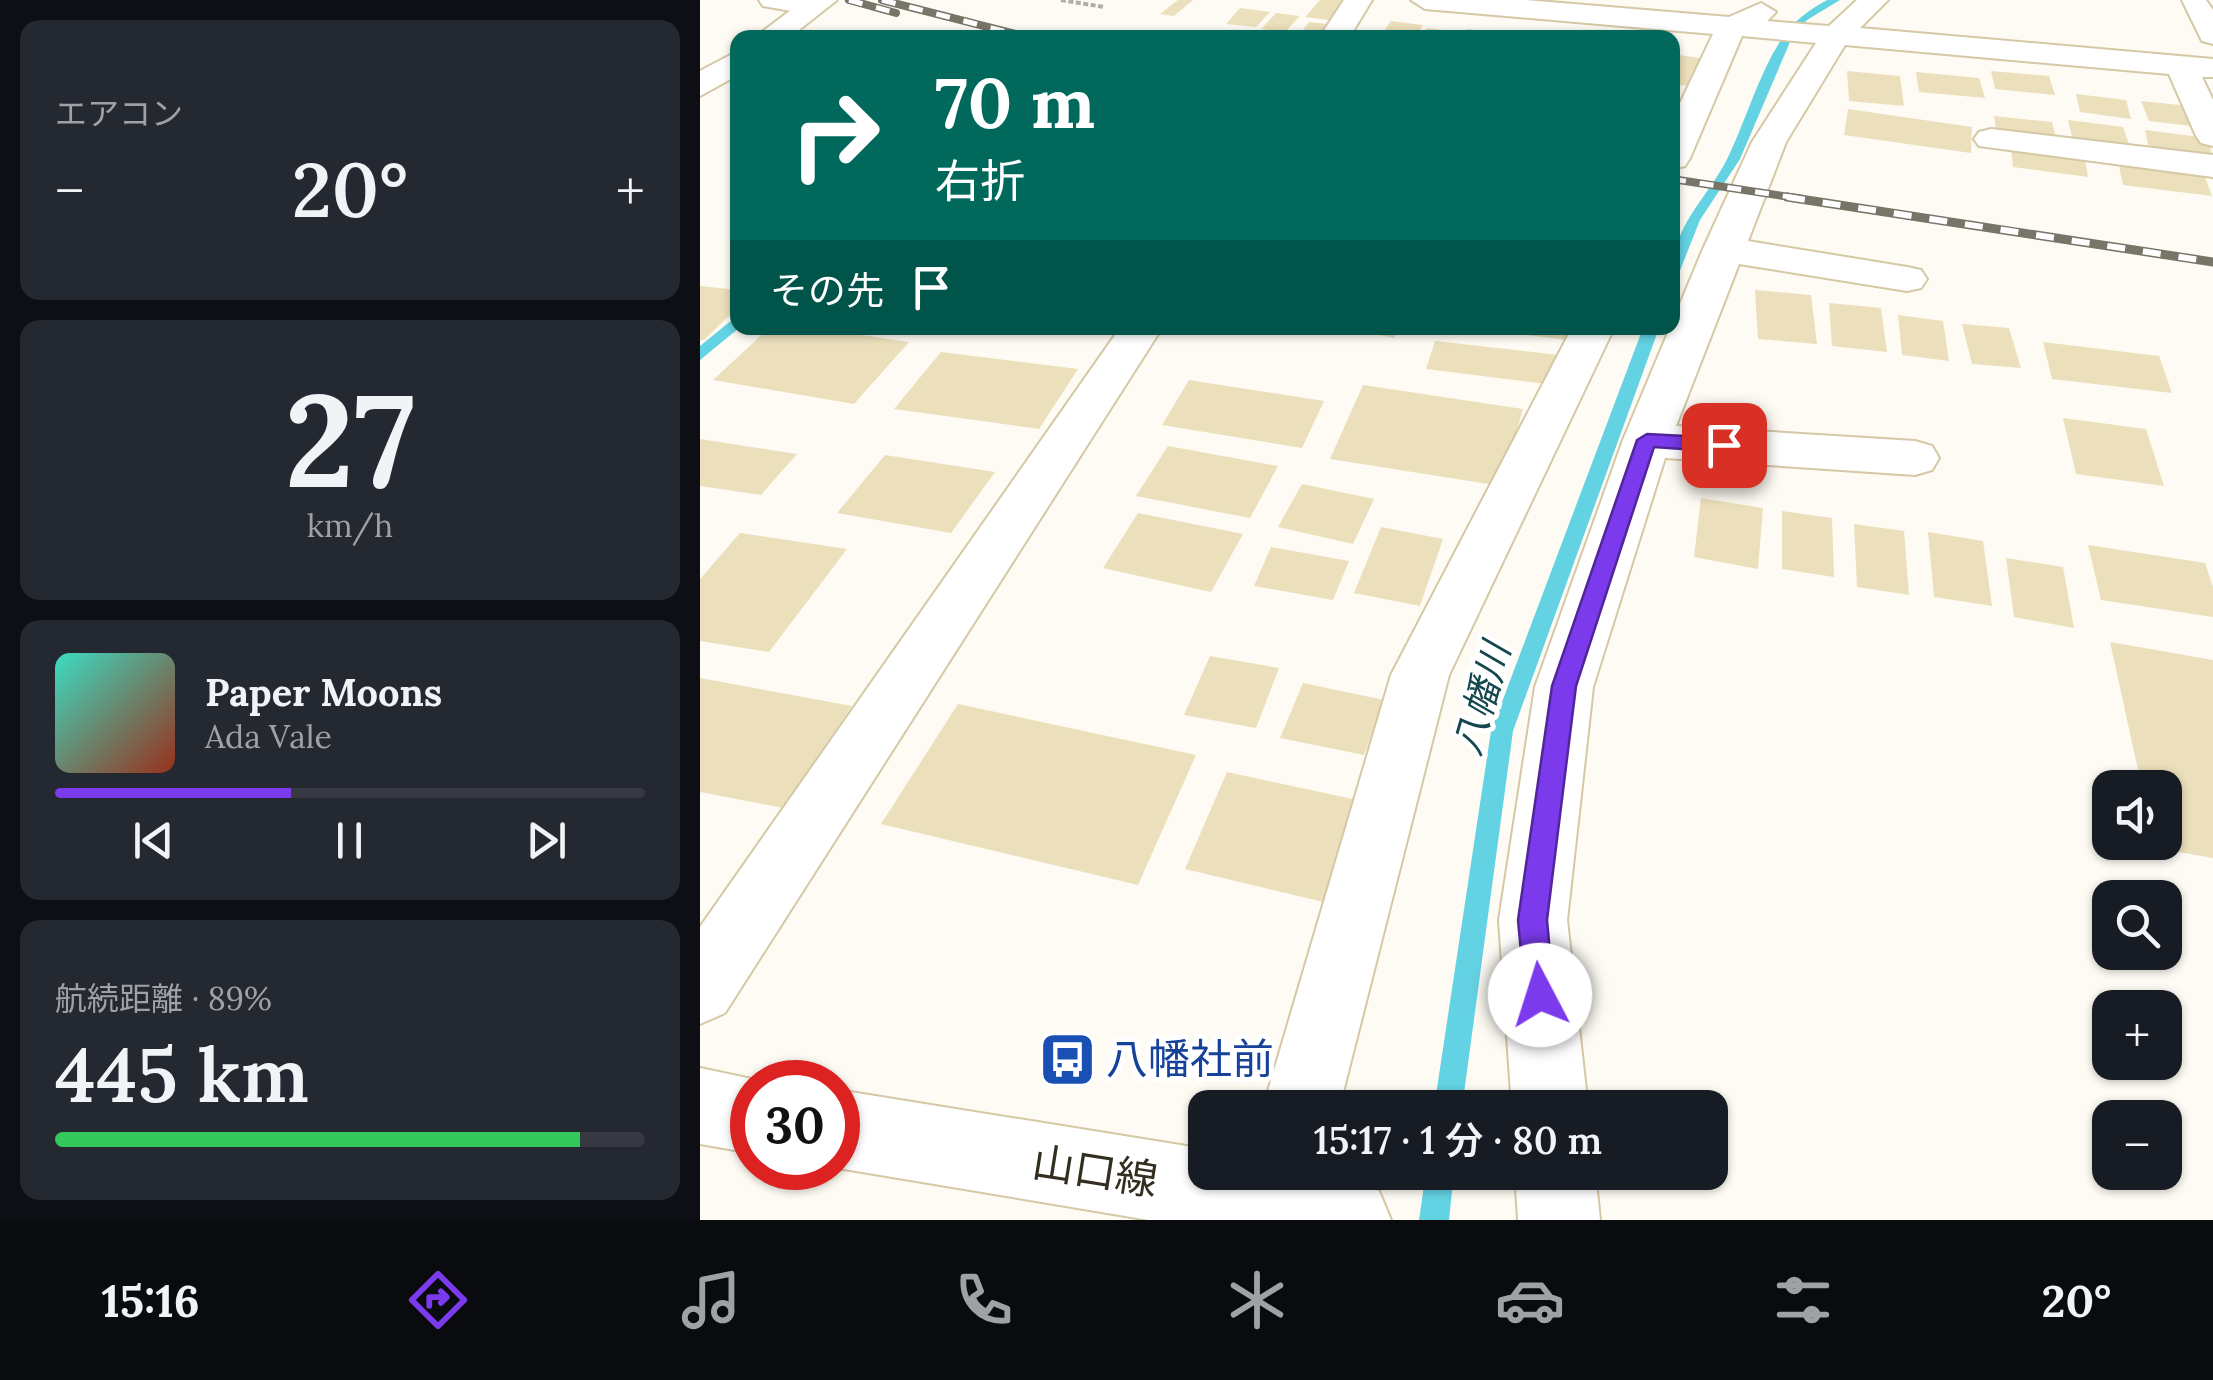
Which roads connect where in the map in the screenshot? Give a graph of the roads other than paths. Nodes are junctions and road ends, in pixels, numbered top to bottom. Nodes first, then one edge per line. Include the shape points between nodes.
1 (773, 0) edge
2 (1358, 0) edge
3 (1425, 0) edge
4 (1783, 0) edge
5 (1874, 0) edge
6 (818, 3) edge
7 (2194, 4) dead end
8 (1731, 28) junction
9 (781, 30) edge
10 (1339, 30) edge
11 (2213, 35) edge
12 (1825, 36) junction
13 (730, 65) edge
14 (2197, 67) edge
15 (700, 86) edge
16 (2213, 136) edge
17 (1680, 140) edge
18 (1992, 140) dead end
19 (2213, 166) edge
20 (1723, 249) junction
21 (1907, 280) dead end
22 (1137, 335) edge
23 (1589, 335) edge
24 (1647, 440) junction
25 (1915, 458) dead end
26 (700, 988) edge
27 (1306, 1090) edge
28 (1548, 1090) edge
29 (700, 1106) edge
30 (730, 1111) edge
31 (860, 1133) edge
32 (1556, 1190) edge
33 (1306, 1207) edge
34 (1559, 1220) edge

1 - 6 main road
2 - 10 main road
3 - 8 main road
4 - 8 main road
5 - 12 main road
6 - 9 main road
7 - 11 main road
8 - 12 main road
8 - 17 main road
12 - 14 main road
12 - 20 main road
13 - 15 main road
14 - 16 main road
18 - 19 main road
20 - 21 main road
20 - 24 main road
22 - 26 main road
23 - 27 main road via 1420,674
24 - 25 main road
24 - 28 main road via 1564,686 1532,920
29 - 30 main road
31 - 33 main road, 山口線
32 - 34 main road

